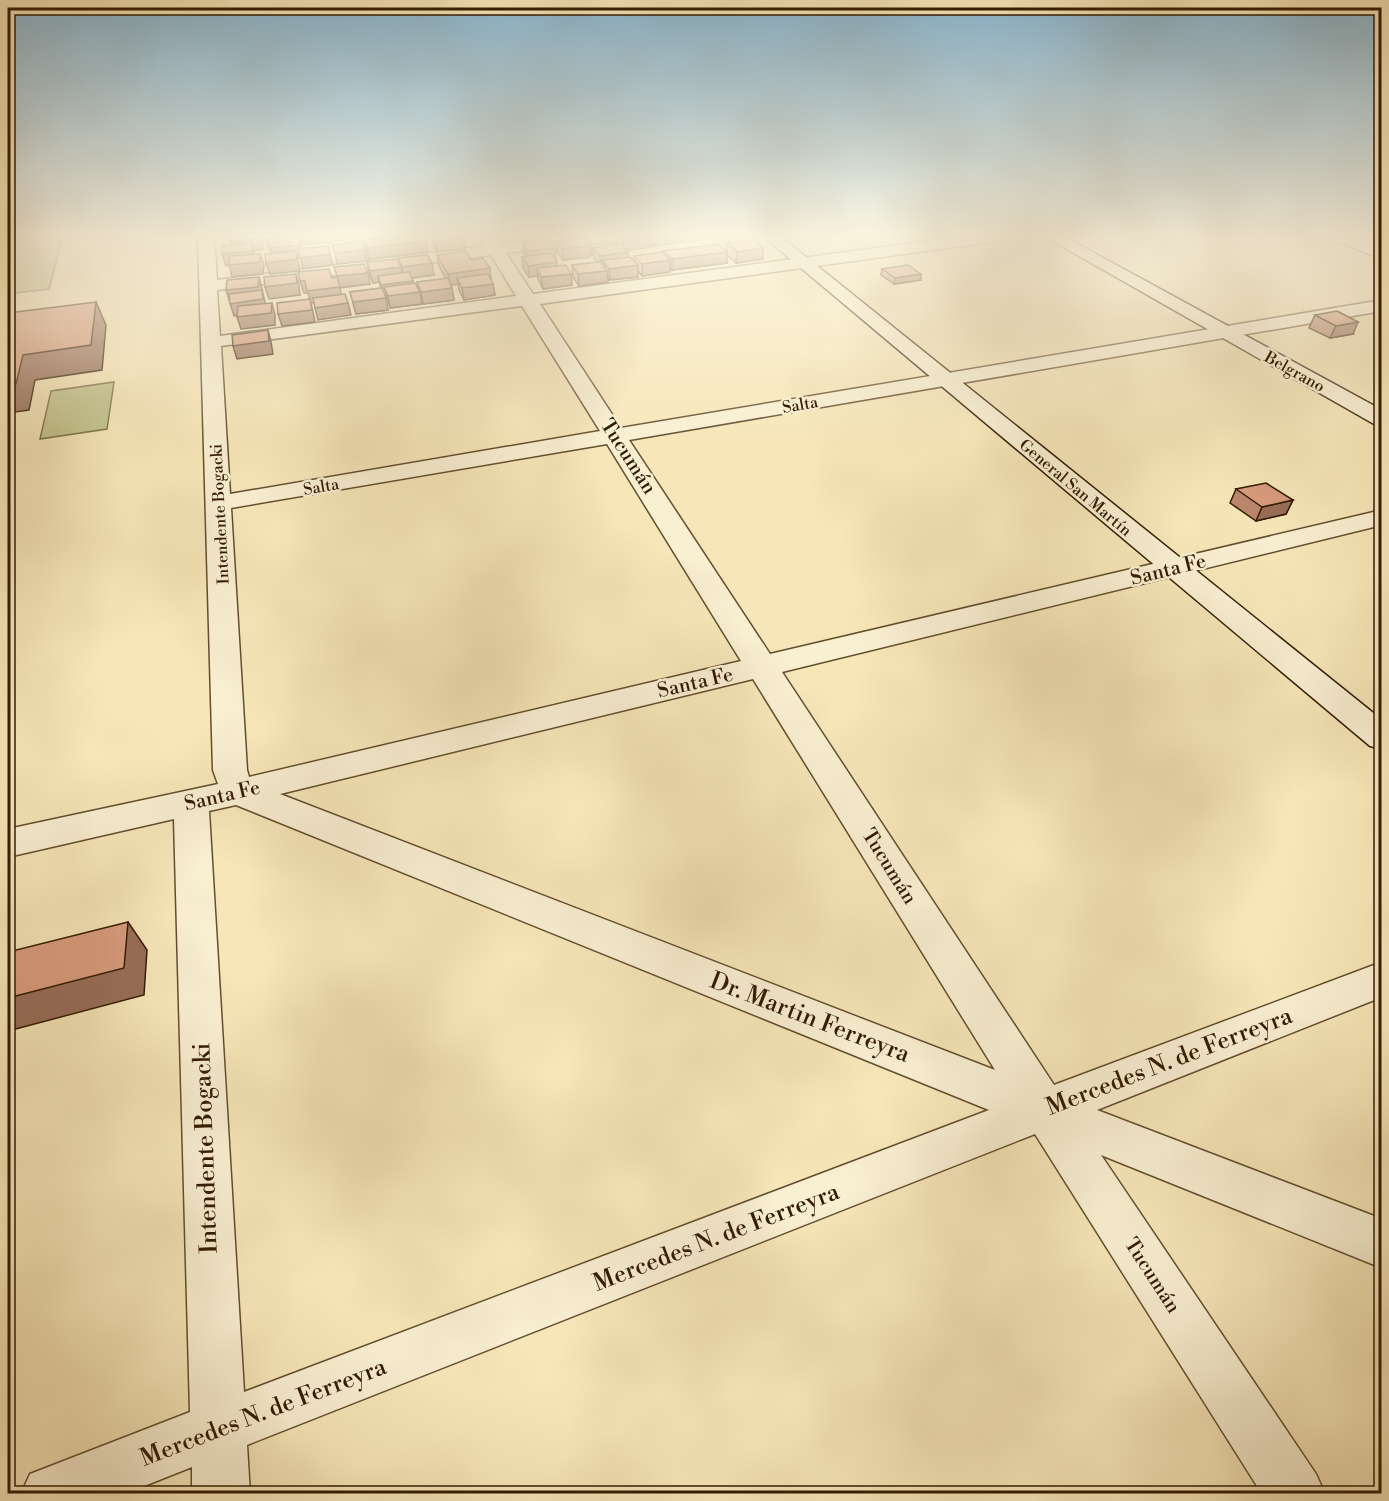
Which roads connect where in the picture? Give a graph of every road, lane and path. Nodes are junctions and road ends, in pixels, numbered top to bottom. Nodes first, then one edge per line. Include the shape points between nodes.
1 (208, 306) edge
2 (484, 306) edge
3 (533, 306) edge
4 (858, 306) edge
5 (1179, 306) edge
6 (1376, 306) edge
7 (1224, 331) junction
8 (211, 343) junction
9 (945, 378) junction
10 (1382, 419) edge
11 (616, 436) junction
12 (219, 503) junction
13 (1382, 517) edge
14 (1174, 568) junction
15 (763, 666) junction
16 (1382, 738) edge
17 (238, 792) junction
18 (190, 802) junction
19 (8, 843) edge
20 (1382, 979) edge
21 (1044, 1109) junction
22 (1382, 1244) edge
23 (217, 1430) junction
24 (50, 1494) edge
25 (221, 1494) edge
26 (1296, 1494) edge

1 - 8 street, Intendente Bogacki
2 - 8 street
3 - 11 street, Tucumán
4 - 9 street, General San Martín
5 - 7 street, Belgrano
6 - 7 street, Salta
7 - 9 street, Salta
7 - 10 street, Belgrano
8 - 12 street, Intendente Bogacki
9 - 11 street, Salta
9 - 14 street, General San Martín
11 - 12 street, Salta
11 - 15 street, Tucumán
12 - 17 street, Intendente Bogacki via 230,770
13 - 14 street, Santa Fe
14 - 15 street, Santa Fe
14 - 16 street, General San Martín
15 - 17 street, Santa Fe
15 - 21 street, Tucumán
17 - 18 street, Santa Fe
17 - 21 street, Dr. Martin Ferreyra
18 - 19 street, Santa Fe
18 - 23 street, Intendente Bogacki
20 - 21 street, Mercedes N. de Ferreyra
21 - 22 street, Dr. Martin Ferreyra
21 - 23 street, Mercedes N. de Ferreyra
21 - 26 street, Tucumán
23 - 24 street, Mercedes N. de Ferreyra
23 - 25 street, Intendente Bogacki

